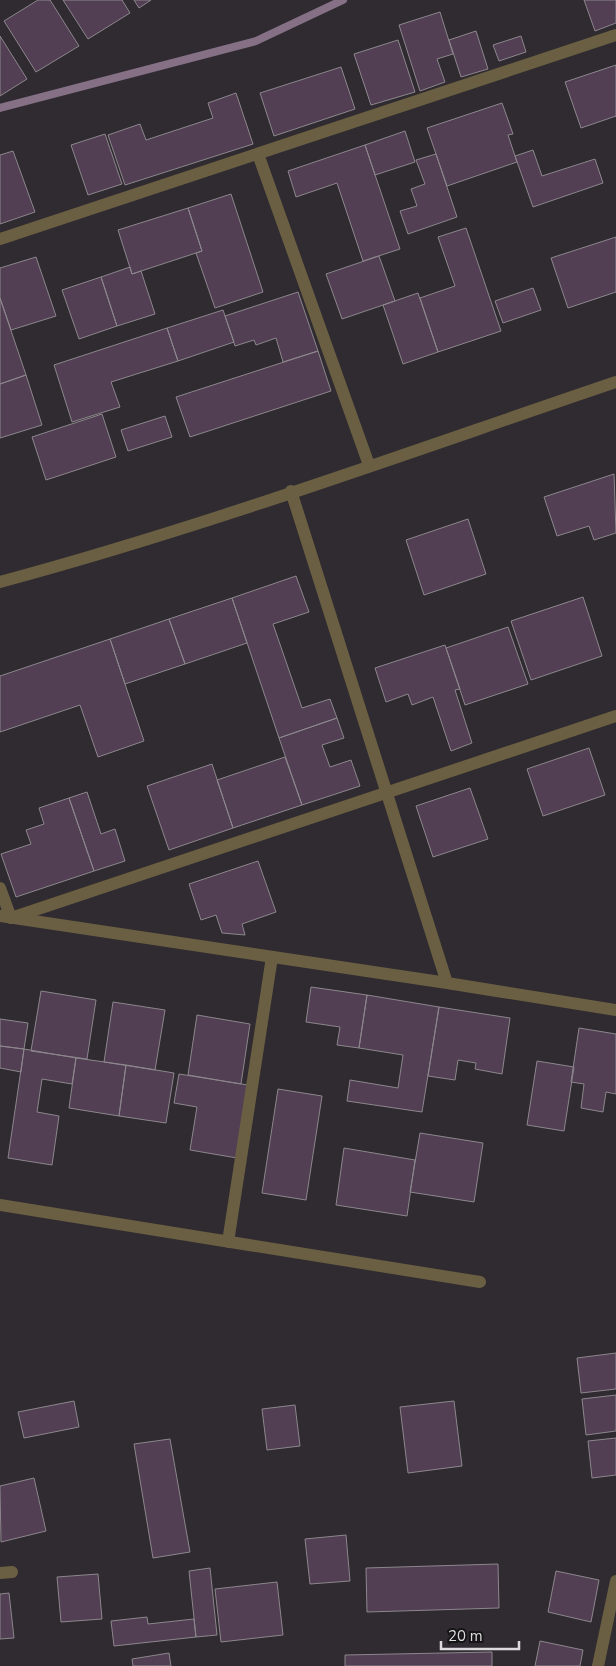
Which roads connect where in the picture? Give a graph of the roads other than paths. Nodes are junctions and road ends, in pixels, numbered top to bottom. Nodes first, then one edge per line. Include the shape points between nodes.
1 (616, 35) edge
2 (258, 154) junction
3 (0, 239) edge
4 (616, 382) edge
5 (370, 465) junction
6 (291, 491) junction
7 (0, 582) edge
8 (616, 716) edge
9 (386, 792) junction
10 (0, 888) edge
11 (6, 917) edge
12 (272, 957) junction
13 (447, 983) junction
14 (616, 1010) edge
15 (0, 1205) edge
16 (228, 1242) junction
17 (480, 1282) dead end
18 (616, 1581) edge
19 (598, 1666) edge

1 - 2 street
2 - 3 street
2 - 5 street
4 - 5 street
5 - 6 street
6 - 7 street via 70,563
6 - 9 street
8 - 9 street
9 - 11 street
9 - 13 street
10 - 11 street
11 - 12 street
12 - 13 street
12 - 16 street
13 - 14 street
15 - 16 street
16 - 17 street
18 - 19 street

